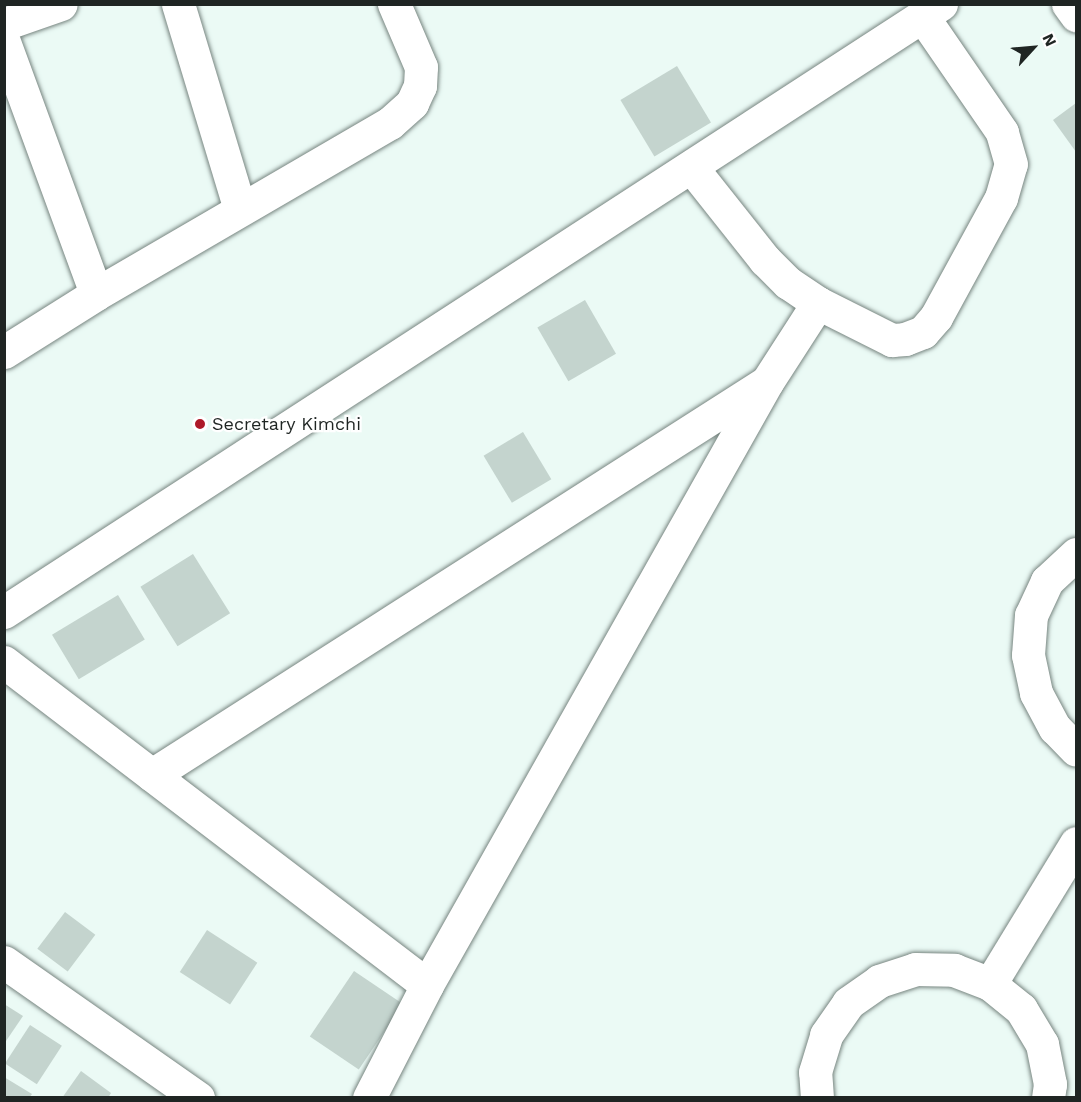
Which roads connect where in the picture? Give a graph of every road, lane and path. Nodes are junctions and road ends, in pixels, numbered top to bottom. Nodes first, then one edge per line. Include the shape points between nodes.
1 (61, 4) edge
2 (178, 4) edge
3 (394, 4) edge
4 (1068, 4) edge
5 (932, 11) edge
6 (1077, 15) edge
7 (4, 24) edge
8 (4, 42) edge
9 (692, 168) junction
10 (240, 209) junction
11 (96, 294) junction
12 (818, 303) junction
13 (4, 352) edge
14 (767, 382) junction
15 (1077, 554) edge
16 (4, 612) edge
17 (4, 662) edge
18 (1077, 750) edge
19 (152, 775) junction
20 (1077, 843) edge
21 (4, 962) edge
22 (990, 984) junction
23 (427, 985) junction
24 (198, 1098) edge
25 (369, 1098) edge
26 (817, 1098) edge
27 (1048, 1098) edge

1 - 7 street
2 - 10 street
3 - 10 street via 422,67 420,86 412,103 390,123
4 - 6 street
5 - 9 street
5 - 12 street via 1002,132 1011,164 1001,198 936,317 923,332 892,340
8 - 11 street
9 - 12 street via 765,260 788,283
9 - 16 street
10 - 11 street
11 - 13 street
12 - 14 street
14 - 19 street
14 - 23 street
15 - 18 street via 1047,581 1031,615 1028,655 1036,693 1055,728
17 - 19 street
19 - 23 street
20 - 22 street
21 - 24 street
22 - 26 street via 954,970 925,969 879,981 848,1003 826,1035 815,1072
22 - 27 street via 1021,1009 1042,1044 1050,1084
23 - 25 street

